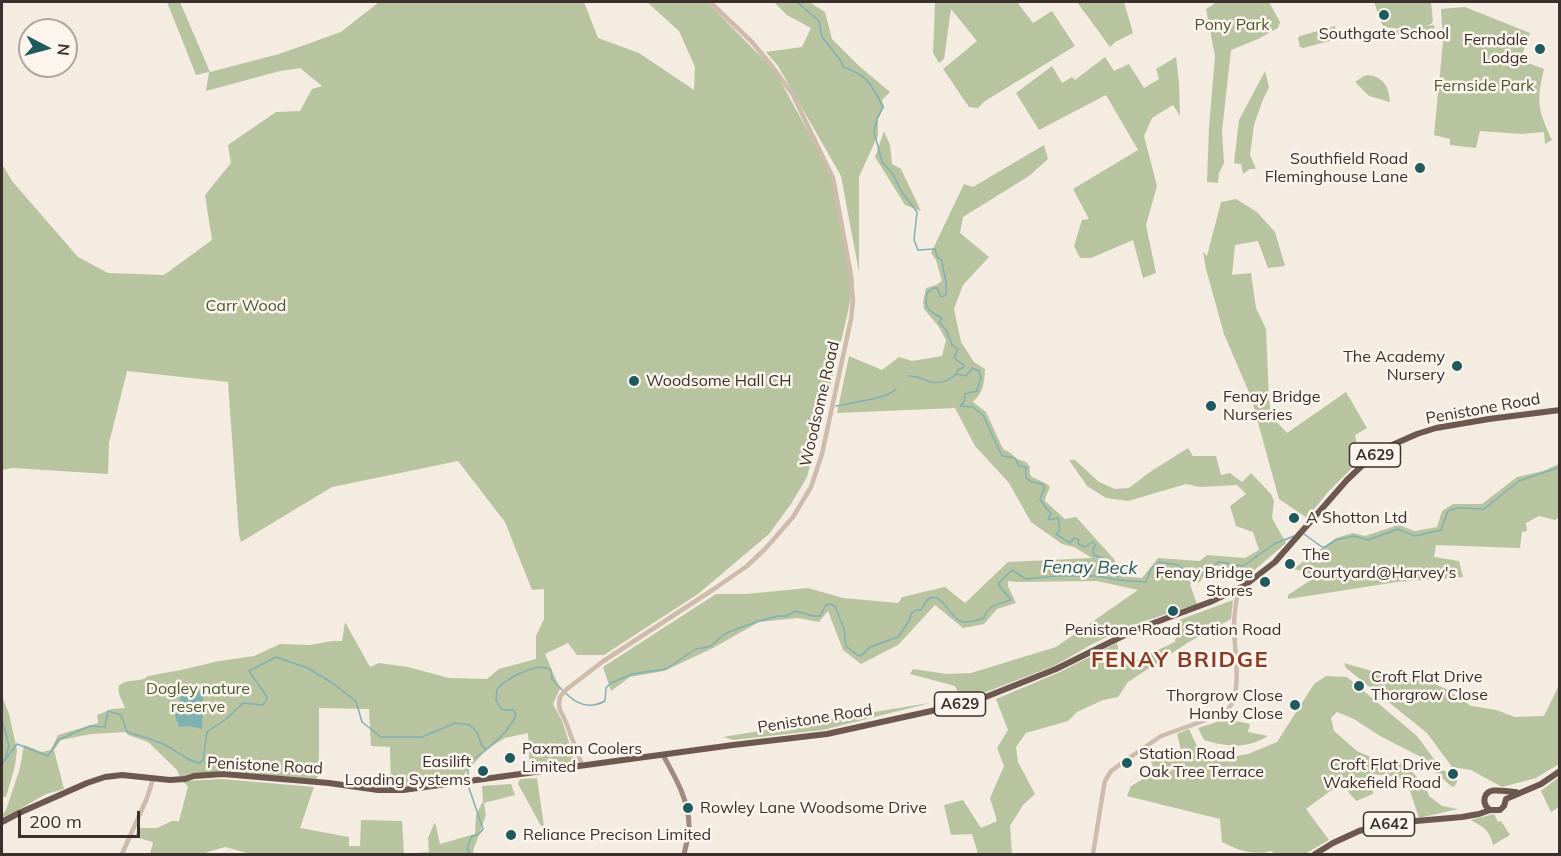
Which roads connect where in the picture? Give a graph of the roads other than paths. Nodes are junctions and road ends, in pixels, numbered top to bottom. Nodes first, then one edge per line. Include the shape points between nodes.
1 (710, 2) edge
2 (1560, 410) edge
3 (1238, 590) junction
4 (663, 755) junction
5 (582, 765) junction
6 (1560, 771) edge
7 (153, 779) junction
8 (1502, 792) junction
9 (1521, 792) junction
10 (1506, 799) junction
11 (1488, 807) junction
12 (2, 822) edge
13 (122, 855) edge
14 (684, 855) edge
15 (1093, 855) edge
16 (1315, 855) edge

1 - 5 street, Woodsome Road via 751,41 793,95 833,178 853,300 846,349 817,471 781,532 747,566 602,662 561,695 560,710
2 - 3 highway, Penistone Road / A629 via 1436,428 1383,449 1360,467 1275,562
3 - 4 highway, Penistone Road / A629 via 1135,630 1056,669 978,700 827,735
3 - 15 street via 1233,702 1223,714 1161,736 1111,771 1105,781
4 - 5 highway, Penistone Road / A629
4 - 14 main road via 685,802 689,826
5 - 7 highway, Penistone Road / A629 via 404,790 223,774
6 - 9 highway, A642
7 - 12 highway, Penistone Road / A629 via 105,777
7 - 13 street
8 - 9 highway, A642
8 - 10 highway
8 - 11 highway, A642 via 1488,792
9 - 10 highway, A642
10 - 11 highway, A642 via 1500,810
11 - 16 highway, A642 via 1479,814 1393,823 1359,831

